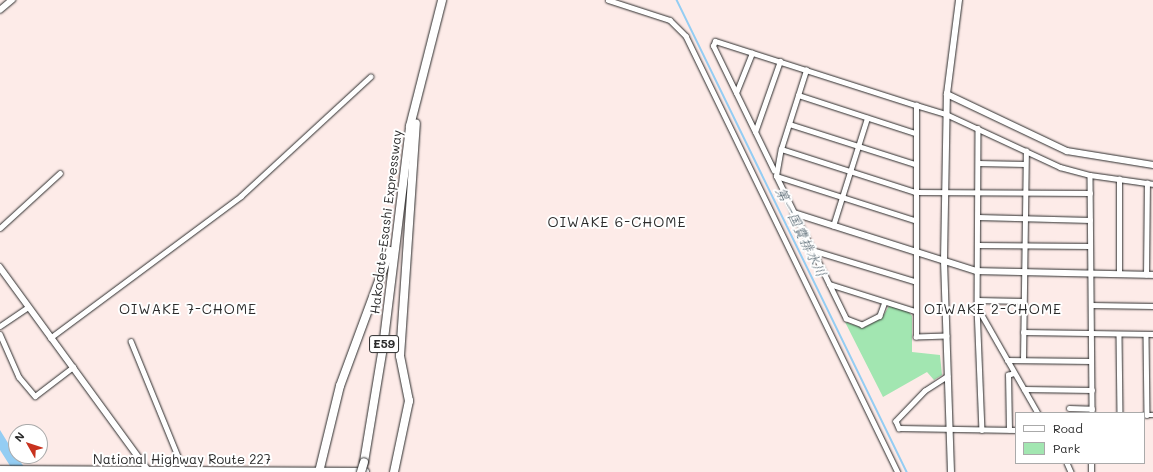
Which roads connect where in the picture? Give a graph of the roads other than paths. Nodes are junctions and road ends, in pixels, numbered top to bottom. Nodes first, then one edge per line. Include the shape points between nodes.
1 (12, 0) edge
2 (442, 0) edge
3 (608, 0) edge
4 (959, 0) edge
5 (0, 10) edge
6 (752, 53) junction
7 (780, 61) junction
8 (806, 70) junction
9 (370, 77) dead end
10 (736, 93) junction
11 (947, 94) junction
12 (798, 96) junction
13 (916, 104) junction
14 (946, 114) junction
15 (867, 118) junction
16 (789, 124) junction
17 (978, 128) junction
18 (412, 129) junction
19 (755, 132) junction
20 (915, 134) junction
21 (858, 146) junction
22 (781, 149) junction
23 (1026, 151) junction
24 (978, 163) junction
25 (915, 164) junction
26 (1025, 164) junction
27 (1153, 165) edge
28 (850, 172) junction
29 (60, 173) dead end
30 (775, 174) junction
31 (1090, 176) junction
32 (1119, 179) junction
33 (1147, 183) junction
34 (1153, 184) edge
35 (915, 192) junction
36 (945, 192) junction
37 (978, 192) junction
38 (1026, 192) junction
39 (1090, 193) junction
40 (842, 197) junction
41 (794, 213) junction
42 (978, 217) junction
43 (1025, 219) junction
44 (914, 220) junction
45 (1090, 220) junction
46 (397, 225) junction
47 (833, 226) junction
48 (0, 228) edge
49 (977, 244) junction
50 (1025, 245) junction
51 (1090, 246) junction
52 (812, 250) junction
53 (914, 252) junction
54 (944, 261) junction
55 (0, 267) edge
56 (977, 271) junction
57 (1024, 273) junction
58 (1090, 274) junction
59 (1119, 274) junction
60 (1146, 275) junction
61 (1153, 275) edge
62 (914, 281) junction
63 (829, 284) junction
64 (977, 300) junction
65 (1024, 301) junction
66 (885, 302) junction
67 (1091, 305) junction
68 (1153, 306) edge
69 (28, 307) junction
70 (977, 307) junction
71 (915, 311) junction
72 (0, 326) edge
73 (1023, 332) junction
74 (1091, 333) junction
75 (0, 334) edge
76 (1119, 334) junction
77 (1146, 334) junction
78 (1153, 334) edge
79 (947, 336) junction
80 (50, 338) junction
81 (131, 342) dead end
82 (1007, 360) junction
83 (1023, 360) junction
84 (1092, 361) junction
85 (73, 367) junction
86 (1014, 373) junction
87 (948, 376) junction
88 (1024, 389) junction
89 (1092, 390) junction
90 (1069, 408) dead end
91 (1092, 411) edge
92 (1037, 412) edge
93 (1120, 412) edge
94 (1146, 415) edge
95 (1153, 415) edge
96 (950, 429) junction
97 (982, 430) junction
98 (1009, 430) junction
99 (1015, 430) edge
100 (1, 470) edge
101 (149, 471) edge
102 (184, 471) edge
103 (319, 471) edge
104 (361, 472) edge
105 (365, 472) edge
106 (394, 472) edge
107 (898, 472) edge
108 (951, 472) edge

1 - 5 street
2 - 18 highway, Hakodate-Esashi Expressway / E59 via 426,55
3 - 107 street via 670,20 686,36
4 - 11 street
6 - 7 street
6 - 10 street
6 - 10 street via 715,41 713,46
7 - 8 street
7 - 19 street
8 - 12 street
8 - 13 street
9 - 80 street via 241,196
10 - 19 street
11 - 14 street
11 - 27 street via 1067,151
12 - 15 street
12 - 16 street
13 - 14 street
13 - 20 street
14 - 17 street
14 - 36 street
15 - 20 street
15 - 21 street
16 - 21 street
16 - 22 street
17 - 23 street
17 - 24 street
18 - 46 highway, Hakodate-Esashi Expressway / E59
18 - 106 highway via 400,356 409,401
19 - 30 street
20 - 25 street
21 - 25 street
21 - 28 street
22 - 28 street
22 - 30 street
23 - 26 street
23 - 31 street
24 - 26 street
24 - 37 street
25 - 35 street
26 - 38 street
28 - 35 street
28 - 40 street
29 - 48 street
30 - 40 street
30 - 41 street
31 - 32 street
31 - 39 street
32 - 33 street
32 - 59 street
33 - 34 street
33 - 60 street
35 - 36 street
35 - 44 street
36 - 37 street
36 - 54 street
37 - 38 street
37 - 42 street
38 - 39 street
38 - 43 street
39 - 45 street
40 - 44 street
40 - 47 street
41 - 47 street
41 - 52 street
42 - 43 street
42 - 49 street
43 - 45 street
43 - 50 street
44 - 53 street
45 - 51 street
46 - 103 highway via 381,281 340,386
46 - 104 highway, Hakodate-Esashi Expressway / E59, bridge via 384,347
47 - 53 street
49 - 50 street
49 - 56 street
50 - 51 street
50 - 57 street
51 - 58 street
52 - 62 street
52 - 63 street
53 - 54 street
53 - 62 street
54 - 56 street
54 - 79 street
55 - 69 street
56 - 57 street
56 - 64 street
57 - 58 street
57 - 65 street
58 - 59 street
58 - 67 street
59 - 60 street
60 - 61 street
62 - 71 street
63 - 66 street
63 - 66 street via 846,319 862,325 880,316
64 - 65 street
64 - 70 street
65 - 73 street
66 - 71 street
67 - 68 street
67 - 74 street
69 - 72 street
69 - 80 street
70 - 82 street
70 - 97 street
71 - 79 street via 916,336
73 - 74 street
73 - 83 street
74 - 76 street
74 - 84 street
75 - 85 street via 20,377 35,396
76 - 77 street
76 - 93 street
77 - 78 street
77 - 94 street
79 - 87 street
80 - 85 street
81 - 102 street
82 - 83 street
82 - 86 street
83 - 84 street
84 - 89 street
85 - 101 street
86 - 88 street
86 - 98 street via 1008,375
87 - 96 street
87 - 96 street via 925,392 896,421 899,428
88 - 89 street
88 - 92 street
89 - 91 street
90 - 91 street
94 - 95 street
96 - 97 street
96 - 108 street
97 - 98 street
98 - 99 street
100 - 101 highway, National Highway Route 227
101 - 102 highway, National Highway Route 227
102 - 103 highway, National Highway Route 227
103 - 105 highway, National Highway Route 227

